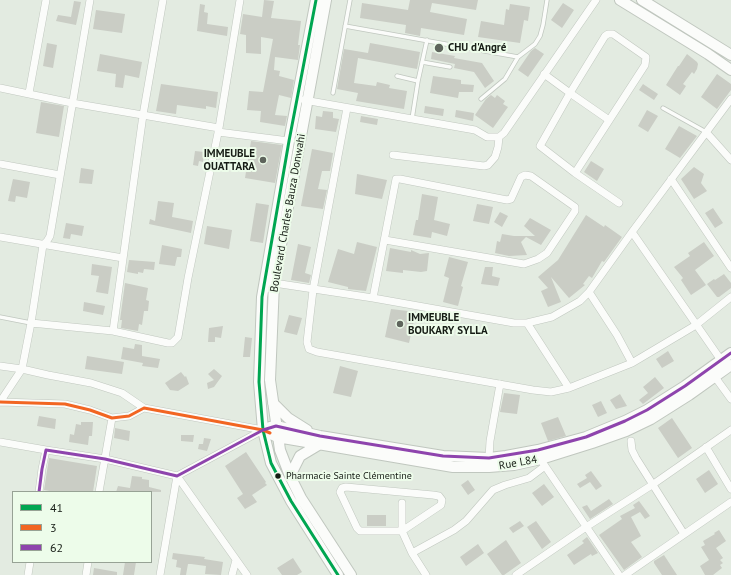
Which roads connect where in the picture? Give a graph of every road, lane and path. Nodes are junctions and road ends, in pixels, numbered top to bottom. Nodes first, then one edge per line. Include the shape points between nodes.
1 (46, 0) edge
2 (90, 0) edge
3 (163, 0) edge
4 (240, 0) edge
5 (316, 0) edge
6 (326, 0) edge
7 (350, 0) edge
8 (547, 0) edge
9 (596, 0) edge
10 (620, 0) edge
11 (642, 0) edge
12 (345, 26) junction
13 (427, 40) junction
14 (731, 55) edge
15 (518, 57) junction
16 (422, 62) junction
17 (450, 67) dead end
18 (731, 70) edge
19 (544, 74) junction
20 (397, 76) dead end
21 (418, 81) junction
22 (0, 88) edge
23 (29, 93) junction
24 (333, 93) dead end
25 (570, 93) junction
26 (297, 99) junction
27 (481, 99) dead end
28 (731, 99) edge
29 (308, 101) junction
30 (72, 103) junction
31 (346, 108) junction
32 (663, 108) dead end
33 (143, 115) junction
34 (412, 119) junction
35 (609, 120) junction
36 (218, 130) junction
37 (706, 132) junction
38 (499, 137) junction
39 (289, 141) junction
40 (393, 155) dead end
41 (731, 160) edge
42 (0, 164) edge
43 (575, 173) junction
44 (60, 175) junction
45 (671, 179) junction
46 (619, 204) dead end
47 (632, 232) junction
48 (0, 237) edge
49 (385, 240) junction
50 (43, 245) junction
51 (123, 258) junction
52 (731, 268) edge
53 (274, 283) junction
54 (313, 290) junction
55 (589, 292) junction
56 (731, 297) edge
57 (373, 298) junction
58 (0, 317) edge
59 (31, 323) junction
60 (527, 323) junction
61 (696, 325) junction
62 (113, 331) junction
63 (731, 353) edge
64 (632, 363) junction
65 (726, 365) edge
66 (0, 366) edge
67 (22, 369) junction
68 (715, 377) junction
69 (500, 384) junction
70 (569, 388) junction
71 (731, 399) edge
72 (0, 402) edge
73 (273, 403) junction
74 (144, 408) junction
75 (112, 418) junction
76 (276, 426) junction
77 (262, 430) junction
78 (731, 430) edge
79 (278, 437) junction
80 (320, 440) junction
81 (631, 441) dead end
82 (0, 442) edge
83 (706, 447) junction
84 (46, 450) junction
85 (489, 458) junction
86 (105, 459) junction
87 (543, 463) junction
88 (177, 476) junction
89 (290, 476) junction
90 (652, 485) junction
91 (731, 489) edge
92 (39, 491) edge
93 (99, 491) edge
94 (731, 502) edge
95 (402, 504) dead end
96 (586, 527) junction
97 (402, 531) junction
98 (684, 534) junction
99 (412, 553) junction
100 (236, 560) junction
101 (30, 563) edge
102 (88, 563) edge
103 (616, 574) edge
104 (28, 575) edge
105 (86, 575) edge
106 (160, 575) edge
107 (232, 575) edge
108 (247, 575) edge
109 (338, 575) edge
110 (351, 575) edge
111 (426, 575) edge
112 (516, 575) edge
113 (625, 575) edge

1 - 23 street
2 - 30 street
3 - 33 street
4 - 36 street
5 - 26 main road, Boulevard Charles Bauza Donwahi
6 - 29 main road, Boulevard Charles Bauza Donwahi
7 - 12 lane
8 - 15 lane via 540,36 535,44
9 - 19 street
10 - 18 main road
11 - 14 main road
12 - 13 lane
12 - 24 lane
13 - 15 lane
13 - 16 lane
15 - 27 lane via 505,79
16 - 17 lane
16 - 21 lane
19 - 25 street
19 - 38 street
20 - 21 lane
21 - 34 lane
22 - 23 street
23 - 30 street
25 - 35 street
25 - 35 street via 605,36 613,34 646,57 645,65
25 - 43 street via 540,146
26 - 29 street
26 - 39 main road, Boulevard Charles Bauza Donwahi
28 - 37 street
29 - 31 street
29 - 53 main road, Boulevard Charles Bauza Donwahi
30 - 33 street
30 - 44 street
31 - 34 street
31 - 54 street
32 - 37 lane
33 - 36 street
33 - 51 street
34 - 38 street via 475,130 487,137
35 - 43 street
36 - 39 street
36 - 62 street via 178,337 168,344
37 - 41 street
37 - 45 street
38 - 40 street via 495,157 484,166
39 - 77 main road, Boulevard Charles Bauza Donwahi via 262,297 259,382
42 - 44 street
43 - 46 street
44 - 50 street via 50,236
45 - 47 street
45 - 52 street
47 - 55 street
47 - 61 street
48 - 50 street
49 - 49 street via 524,264 548,253 575,211 575,207 531,176 525,175 511,198 507,200 396,179
49 - 57 street
50 - 51 street
50 - 59 street
51 - 62 street
53 - 54 street
53 - 73 main road, Boulevard Charles Bauza Donwahi via 270,373
54 - 57 street
54 - 69 street via 307,342 309,349
55 - 60 street via 580,301 552,317
55 - 64 street
56 - 61 street
57 - 60 street via 514,323
58 - 59 lane
59 - 62 street
59 - 67 street
60 - 70 street
61 - 64 street
61 - 65 street
63 - 65 main road
64 - 70 street
65 - 68 main road, Rue L84
65 - 85 main road via 647,410 586,437 545,448
66 - 67 street
67 - 72 street
67 - 74 street via 104,387 122,393
68 - 71 street
68 - 87 main road, Rue L84 via 651,419
69 - 70 street via 552,392
69 - 85 street
72 - 75 street via 65,404
73 - 76 main road, Boulevard Charles Bauza Donwahi
73 - 80 main road via 288,418
74 - 75 street via 129,416
74 - 77 street
75 - 86 street
76 - 77 main road
76 - 79 main road, Boulevard Charles Bauza Donwahi
76 - 80 main road
77 - 79 main road, Rue L84
77 - 88 street
77 - 109 main road, Boulevard Charles Bauza Donwahi via 272,463 291,501
78 - 83 street
79 - 80 main road, Rue L84
79 - 89 main road, Boulevard Charles Bauza Donwahi
80 - 85 main road via 443,456
80 - 87 main road, Rue L84 via 453,467
80 - 89 main road via 300,456
81 - 90 street via 632,450
82 - 84 street
83 - 90 street
83 - 91 street
84 - 86 street
84 - 92 street
86 - 88 street
86 - 93 street
87 - 96 street
87 - 99 street via 529,478 493,490 466,521
88 - 100 street
88 - 106 street
89 - 110 main road, Boulevard Charles Bauza Donwahi via 301,498
90 - 96 street
90 - 98 street
94 - 98 street
95 - 97 street
96 - 103 street
96 - 112 street
97 - 97 street via 360,531 340,492 342,488 439,496 442,500 441,505
97 - 99 street
98 - 113 street
99 - 111 street
100 - 107 street
100 - 108 street
101 - 104 street
102 - 105 street

